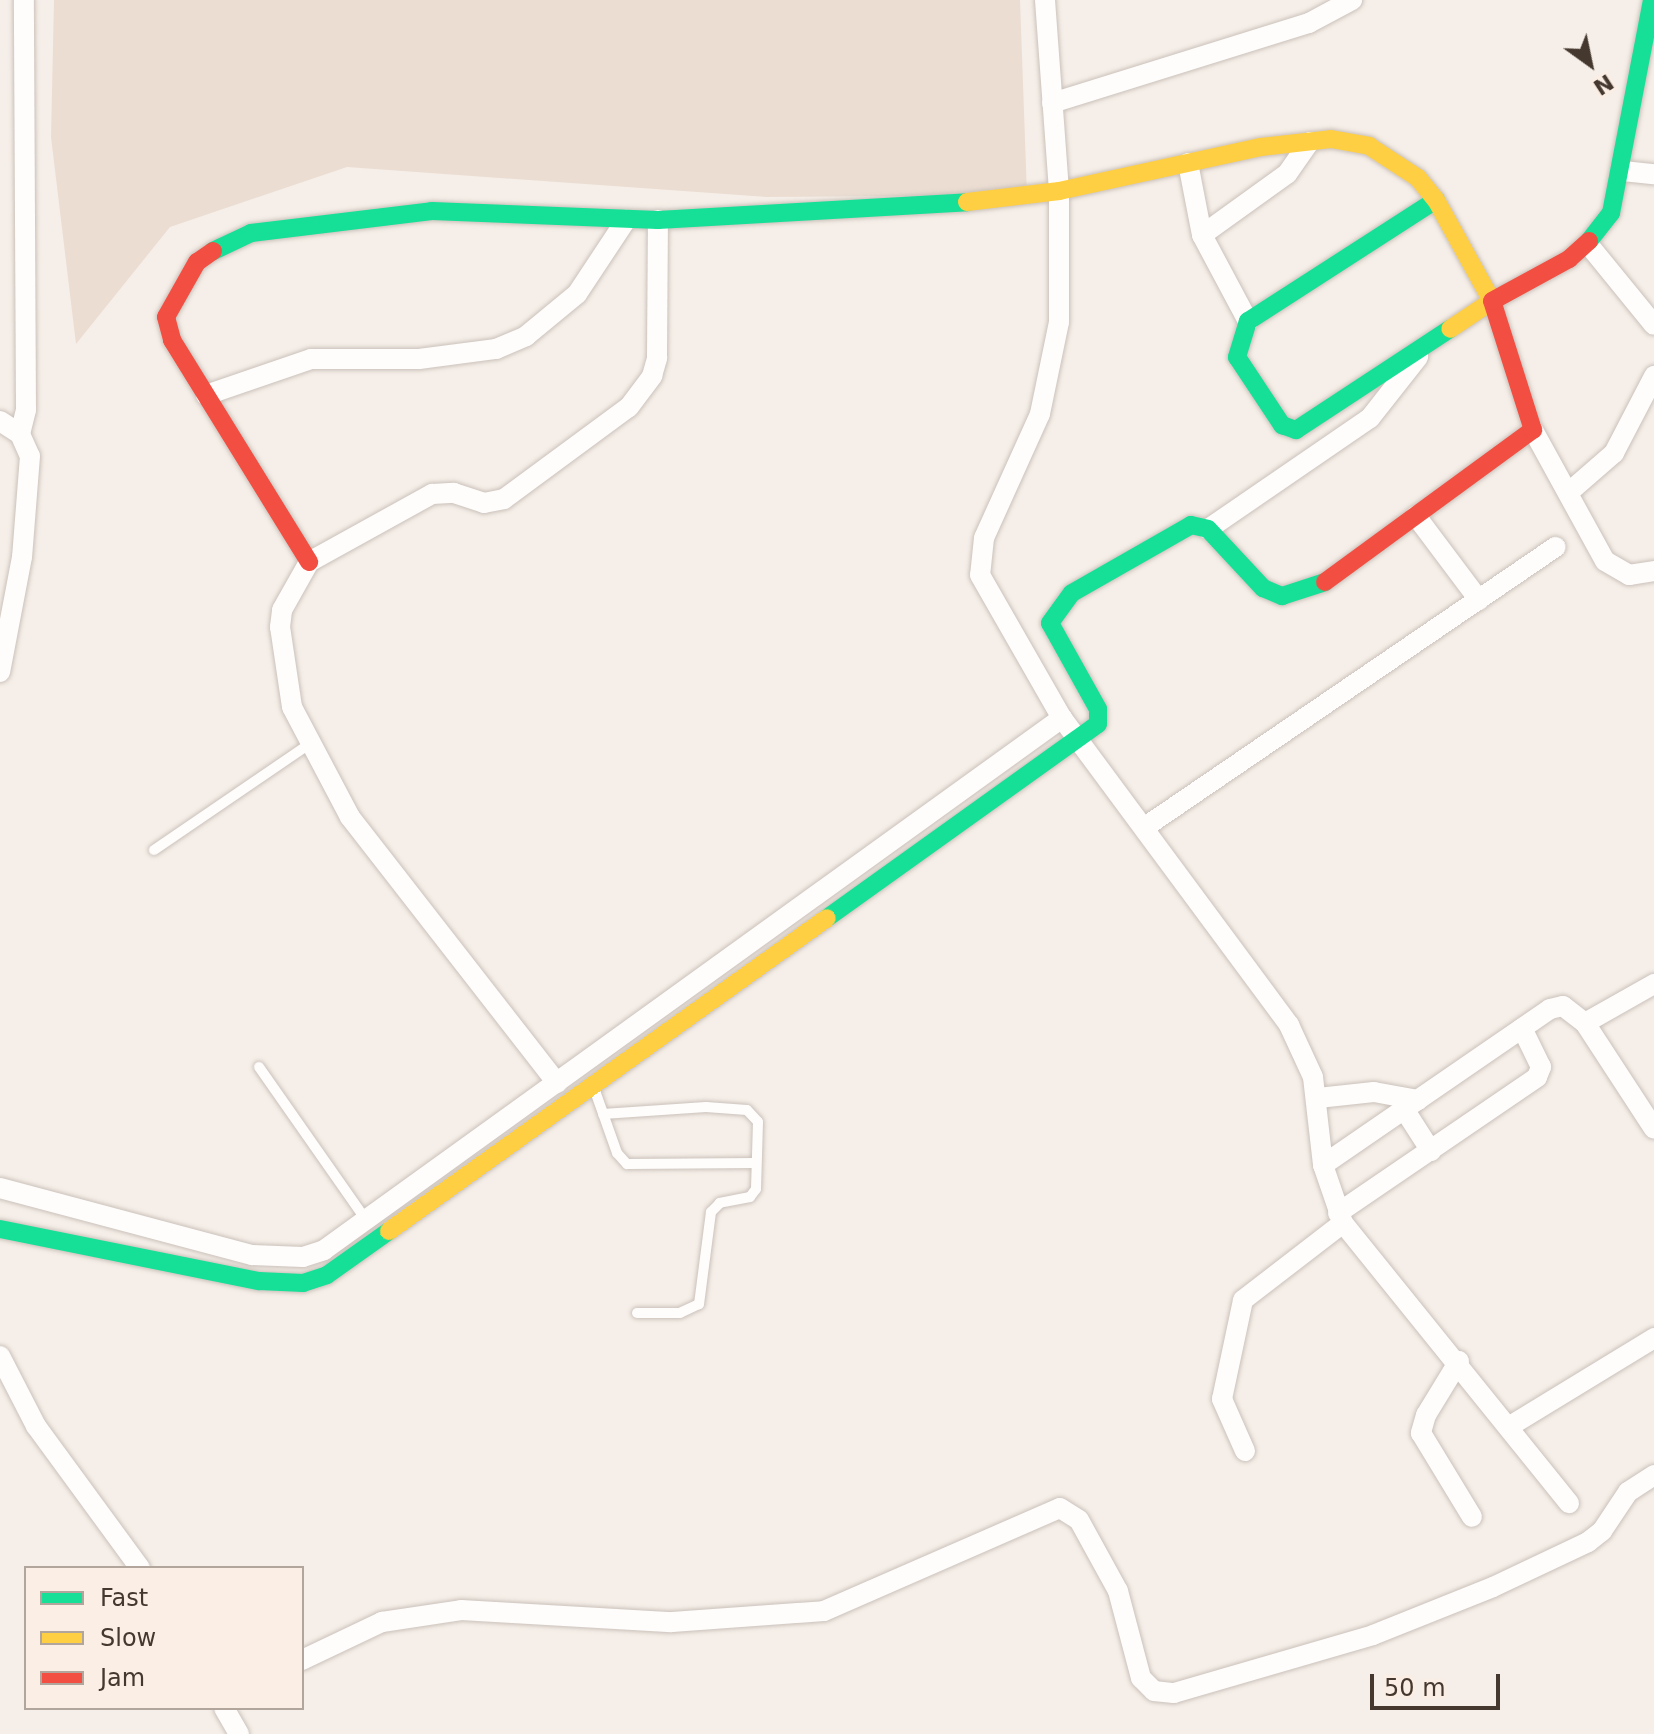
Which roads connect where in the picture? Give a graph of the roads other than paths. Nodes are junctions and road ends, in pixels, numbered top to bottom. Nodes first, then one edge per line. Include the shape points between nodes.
1 (24, 0) edge
2 (1045, 0) edge
3 (1352, 0) edge
4 (1652, 0) edge
5 (1650, 44) edge
6 (1052, 103) junction
7 (1309, 142) junction
8 (1188, 163) junction
9 (1623, 171) junction
10 (1654, 174) edge
11 (1059, 191) junction
12 (1436, 200) junction
13 (626, 220) junction
14 (658, 220) junction
15 (1202, 235) junction
16 (1588, 244) junction
17 (1492, 301) junction
18 (1248, 321) junction
19 (1654, 325) edge
20 (1425, 347) junction
21 (1654, 376) edge
22 (206, 395) junction
23 (0, 421) edge
24 (1533, 430) junction
25 (20, 434) junction
26 (1568, 493) junction
27 (1416, 516) junction
28 (1208, 529) junction
29 (1556, 547) dead end
30 (309, 562) junction
31 (1654, 571) edge
32 (1479, 600) junction
33 (0, 672) edge
34 (1062, 718) junction
35 (1078, 738) junction
36 (308, 745) junction
37 (1145, 827) junction
38 (154, 850) dead end
39 (1654, 984) edge
40 (1585, 1023) junction
41 (1522, 1028) junction
42 (259, 1067) dead end
43 (557, 1083) junction
44 (592, 1083) junction
45 (539, 1096) junction
46 (1318, 1098) junction
47 (1411, 1104) junction
48 (552, 1112) junction
49 (603, 1114) junction
50 (1654, 1129) edge
51 (1431, 1151) junction
52 (756, 1163) junction
53 (1323, 1165) junction
54 (0, 1188) edge
55 (77, 1207) junction
56 (1341, 1218) junction
57 (0, 1229) edge
58 (373, 1230) junction
59 (69, 1241) junction
60 (637, 1313) dead end
61 (1654, 1338) edge
62 (0, 1356) edge
63 (1459, 1361) junction
64 (1510, 1426) junction
65 (1245, 1451) dead end
66 (1654, 1475) edge
67 (1569, 1503) dead end
68 (1472, 1517) dead end
69 (139, 1566) edge
70 (304, 1659) edge
71 (225, 1710) edge
72 (239, 1734) edge

1 - 25 street via 26,410
2 - 6 street
3 - 6 street via 1309,23
4 - 5 street
5 - 9 street
6 - 11 street
7 - 8 street
7 - 12 street via 1331,139 1369,146 1406,168
7 - 15 street via 1287,174
8 - 11 street
8 - 15 street
9 - 10 street
9 - 16 street via 1611,213
11 - 14 street via 952,204
11 - 34 street via 1059,322 1053,365 1040,414 984,538 978,565
12 - 17 street
12 - 18 street
13 - 14 street
13 - 22 street via 577,294 526,336 496,349 419,359 311,359
13 - 22 street via 432,211 336,218 229,240 197,262 166,317 172,340
14 - 30 street via 657,358 652,376 629,407 504,499 484,503 454,493 432,494
15 - 18 street
16 - 17 street
16 - 19 street
17 - 20 street
17 - 24 street
18 - 20 street via 1237,339 1237,357 1289,429 1311,425
20 - 28 street via 1396,391 1370,418
21 - 26 street via 1614,453
22 - 30 street
23 - 25 street
24 - 26 street
24 - 27 street
25 - 33 street via 30,456 22,557
26 - 31 street via 1605,561 1629,575
27 - 28 street via 1326,582 1282,596 1263,588
27 - 32 street
28 - 35 street via 1191,525 1174,530 1072,593 1054,613 1054,638 1100,715 1098,724
29 - 32 street
30 - 36 street via 282,610 280,627 286,685
32 - 37 street
34 - 35 street
34 - 43 street
35 - 37 street
35 - 44 street
36 - 38 lane
36 - 43 street via 386,867
37 - 46 street via 1289,1025 1305,1053
39 - 40 street
40 - 41 street via 1563,1006
40 - 50 street
41 - 47 street
41 - 51 street via 1539,1075
42 - 58 lane
43 - 45 street
44 - 48 street
44 - 49 lane
45 - 48 street
45 - 58 street
46 - 47 street via 1374,1092
46 - 53 street
47 - 51 street
47 - 53 street
48 - 58 street
49 - 52 lane via 617,1153 627,1164
49 - 52 lane via 747,1110 758,1122
51 - 56 street
52 - 60 lane via 753,1193 720,1203 711,1212 699,1304 680,1313
53 - 56 street
54 - 55 street
55 - 58 street via 277,1259 324,1250
55 - 59 street
56 - 63 street
56 - 65 street via 1243,1300 1222,1399
57 - 59 street
58 - 59 street via 327,1275 285,1283
61 - 64 street
62 - 69 street via 36,1426
63 - 64 street
63 - 68 street via 1421,1433
64 - 67 street
66 - 70 street via 1628,1492 1602,1531 1588,1542 1493,1587 1373,1635 1174,1693 1154,1691 1141,1678 1118,1591 1079,1520 1060,1508 824,1611 672,1622 461,1610 382,1622
71 - 72 street

